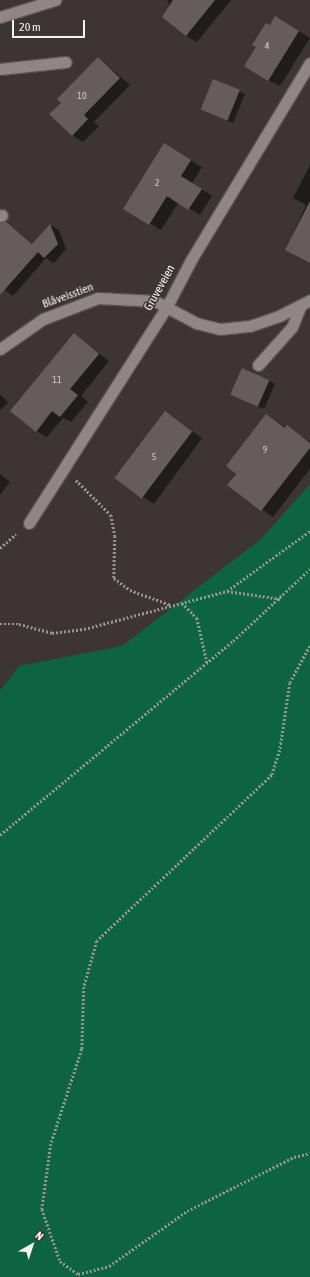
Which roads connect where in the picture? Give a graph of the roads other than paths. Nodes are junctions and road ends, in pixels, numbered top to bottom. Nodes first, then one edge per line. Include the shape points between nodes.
1 (55, 0) edge
2 (0, 17) edge
3 (66, 62) dead end
4 (310, 63) edge
5 (0, 69) edge
6 (306, 302) edge
7 (167, 306) junction
8 (0, 348) edge
9 (258, 365) dead end
10 (29, 523) dead end

1 - 2 street
3 - 5 street
4 - 7 street, Gruveveien via 191,260
6 - 7 street, Blåveisstien via 250,326 220,329 196,324
6 - 9 street via 292,327
7 - 8 street, Blåveisstien via 126,297 98,298 43,320
7 - 10 street, Gruveveien

